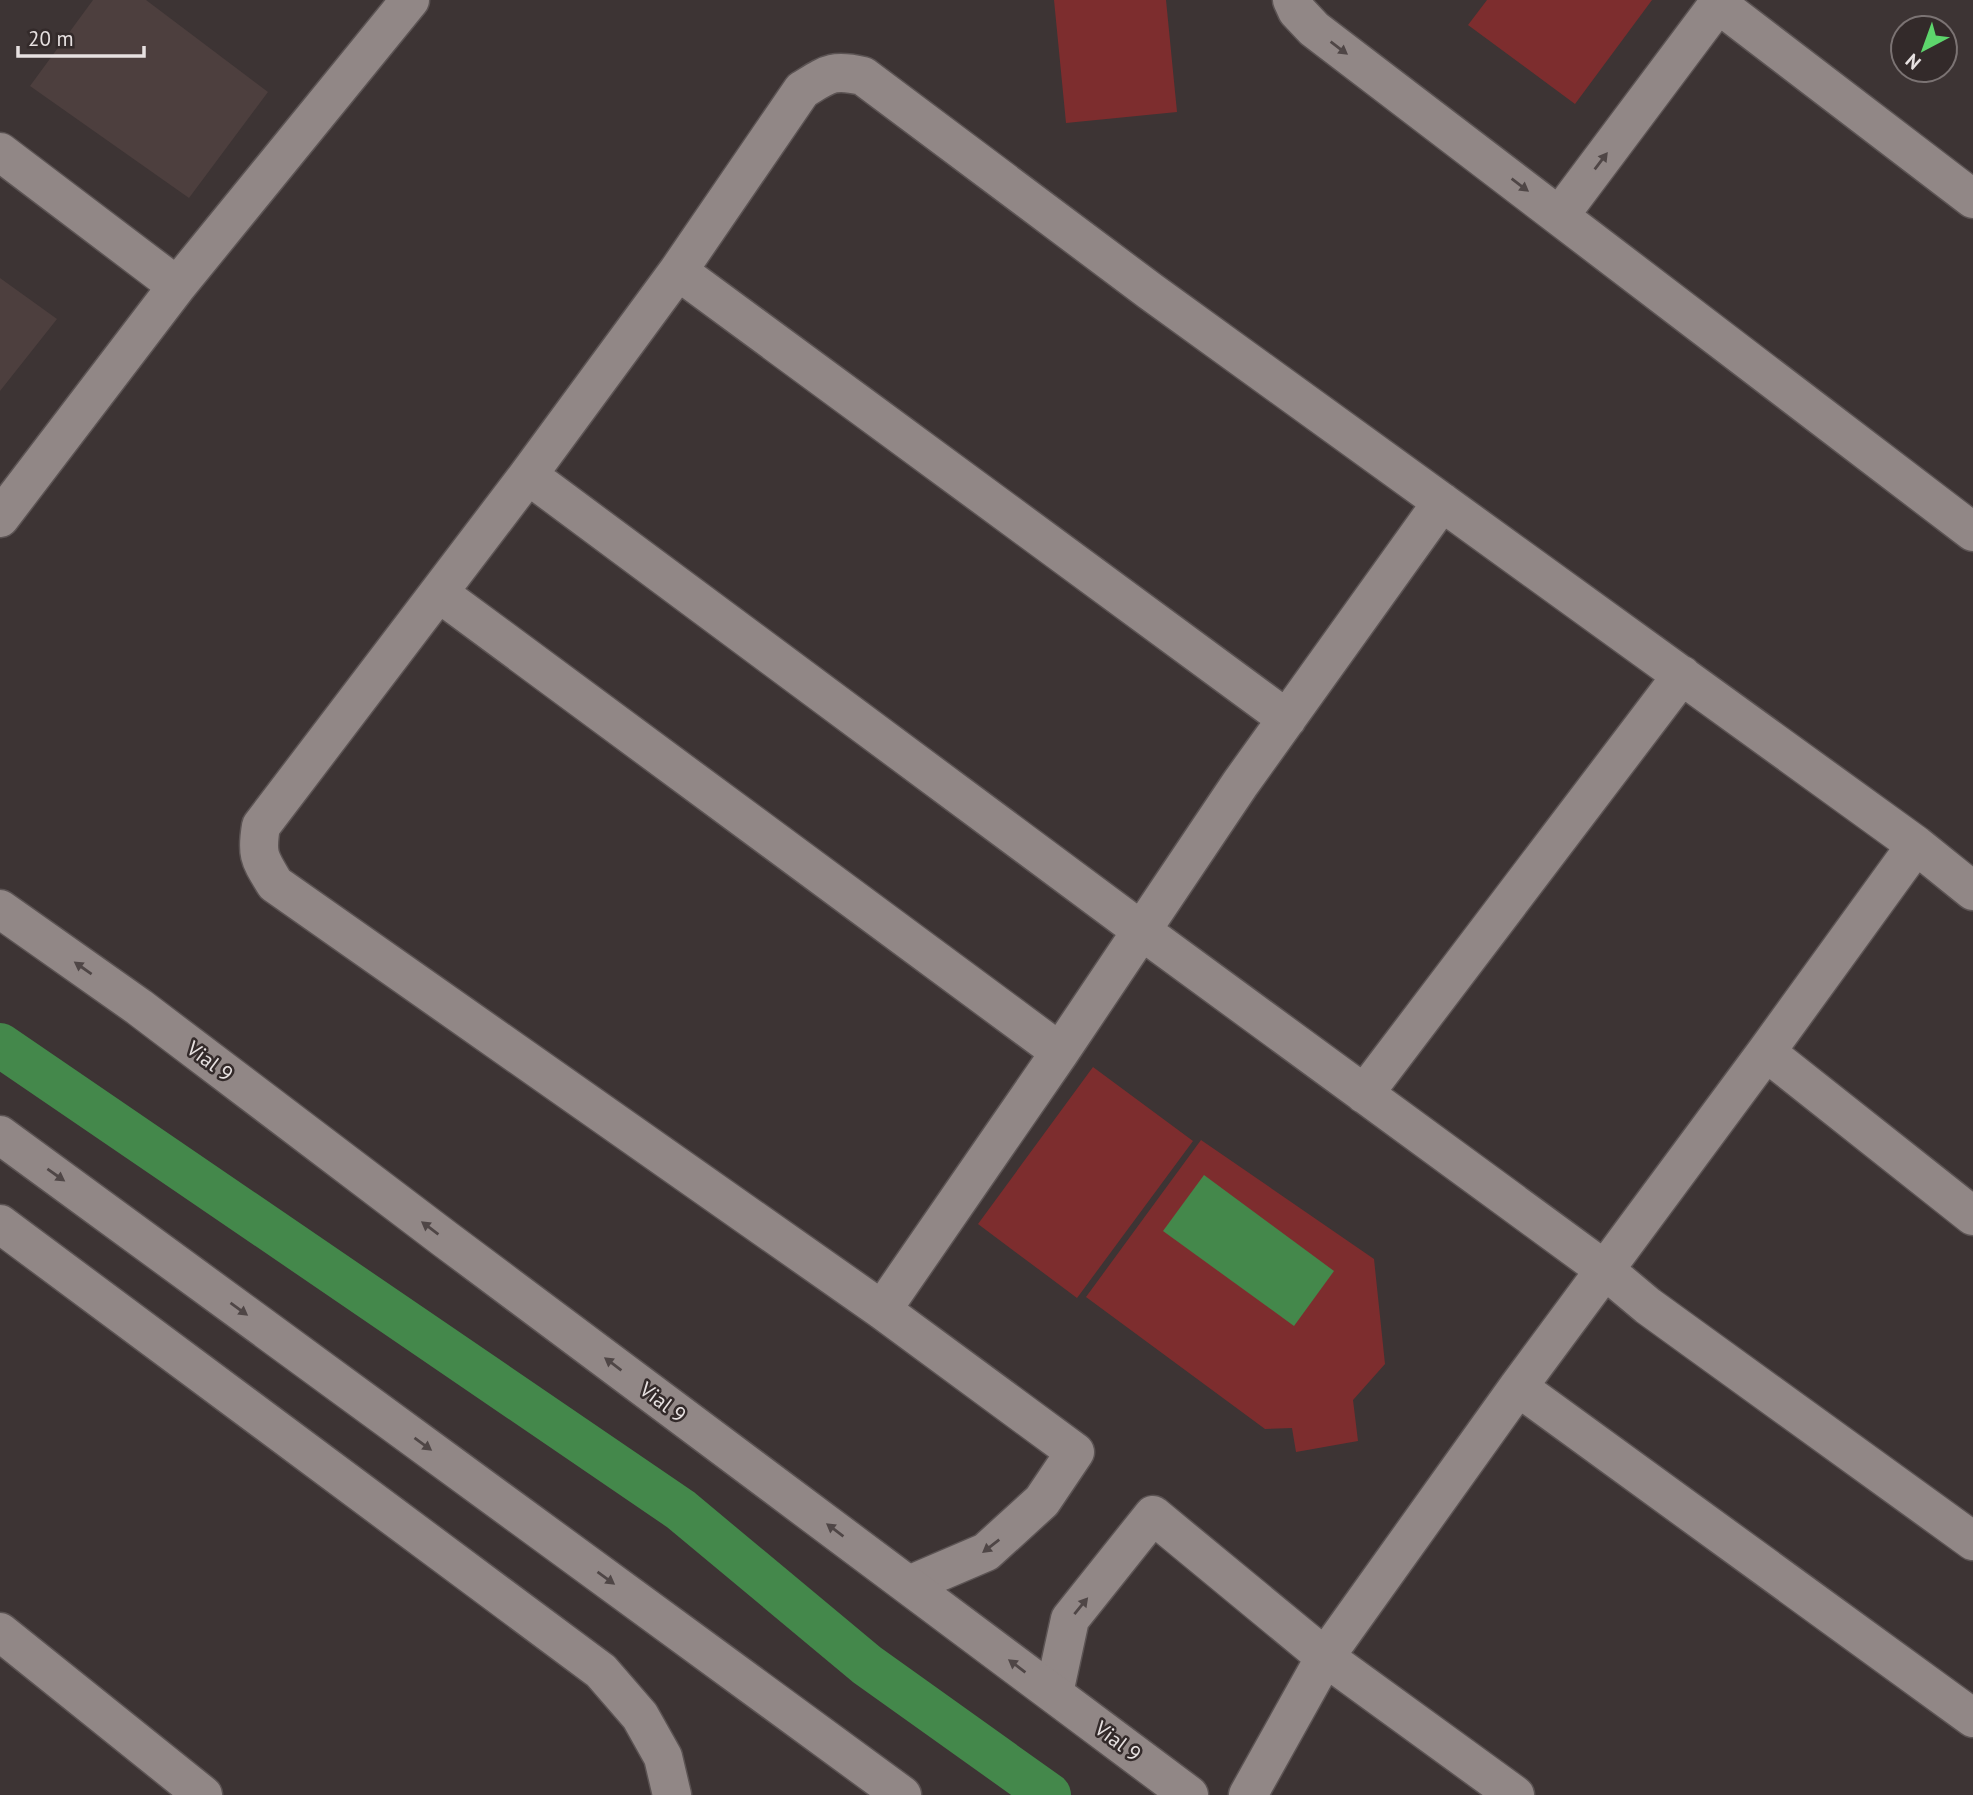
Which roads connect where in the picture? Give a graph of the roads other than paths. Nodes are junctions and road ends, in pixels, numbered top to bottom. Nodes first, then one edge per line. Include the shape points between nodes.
1 (410, 0) edge
2 (1719, 2) edge
3 (1287, 4) edge
4 (0, 152) edge
5 (1973, 199) edge
6 (1560, 215) junction
7 (678, 271) junction
8 (177, 286) junction
9 (528, 475) junction
10 (1442, 502) junction
11 (0, 518) edge
12 (1973, 532) edge
13 (439, 593) junction
14 (1682, 674) junction
15 (1287, 719) junction
16 (1916, 845) junction
17 (1973, 891) edge
18 (0, 908) edge
19 (1142, 931) junction
20 (1060, 1052) junction
21 (1766, 1052) junction
22 (1364, 1094) junction
23 (0, 1135) edge
24 (1973, 1216) edge
25 (0, 1224) edge
26 (1605, 1270) junction
27 (882, 1310) junction
28 (1518, 1387) junction
29 (1973, 1541) edge
30 (909, 1585) junction
31 (0, 1632) edge
32 (1325, 1657) junction
33 (1054, 1693) junction
34 (1973, 1718) edge
35 (203, 1795) edge
36 (672, 1795) edge
37 (902, 1795) edge
38 (1189, 1795) edge
39 (1248, 1795) edge
40 (1514, 1795) edge

1 - 8 street
2 - 5 street
6 -> 2 street
3 -> 6 street
4 - 8 street
6 - 12 street
7 - 9 street
7 - 10 street via 802,90 830,73 863,76
7 - 15 street
8 - 11 street
9 - 13 street
9 - 19 street
10 - 14 street
10 - 15 street
13 - 20 street
13 - 27 street via 261,826 260,859 275,884
14 - 16 street
14 - 22 street
15 - 19 street
16 - 17 street
16 - 21 street
30 -> 18 street, Vial 9 via 139,1007
19 - 20 street
19 - 22 street
20 - 27 street
21 - 24 street
21 - 26 street
22 - 26 street
23 -> 37 street
25 - 36 street via 601,1671 640,1716 663,1757
26 - 28 street
26 - 29 street
27 -> 30 street via 1075,1452 1042,1501 986,1552
28 - 32 street
28 - 34 street
33 -> 30 street, Vial 9
31 - 35 street
33 -> 32 street via 1070,1619 1153,1515
32 - 39 street
32 - 40 street
33 - 38 street, Vial 9

